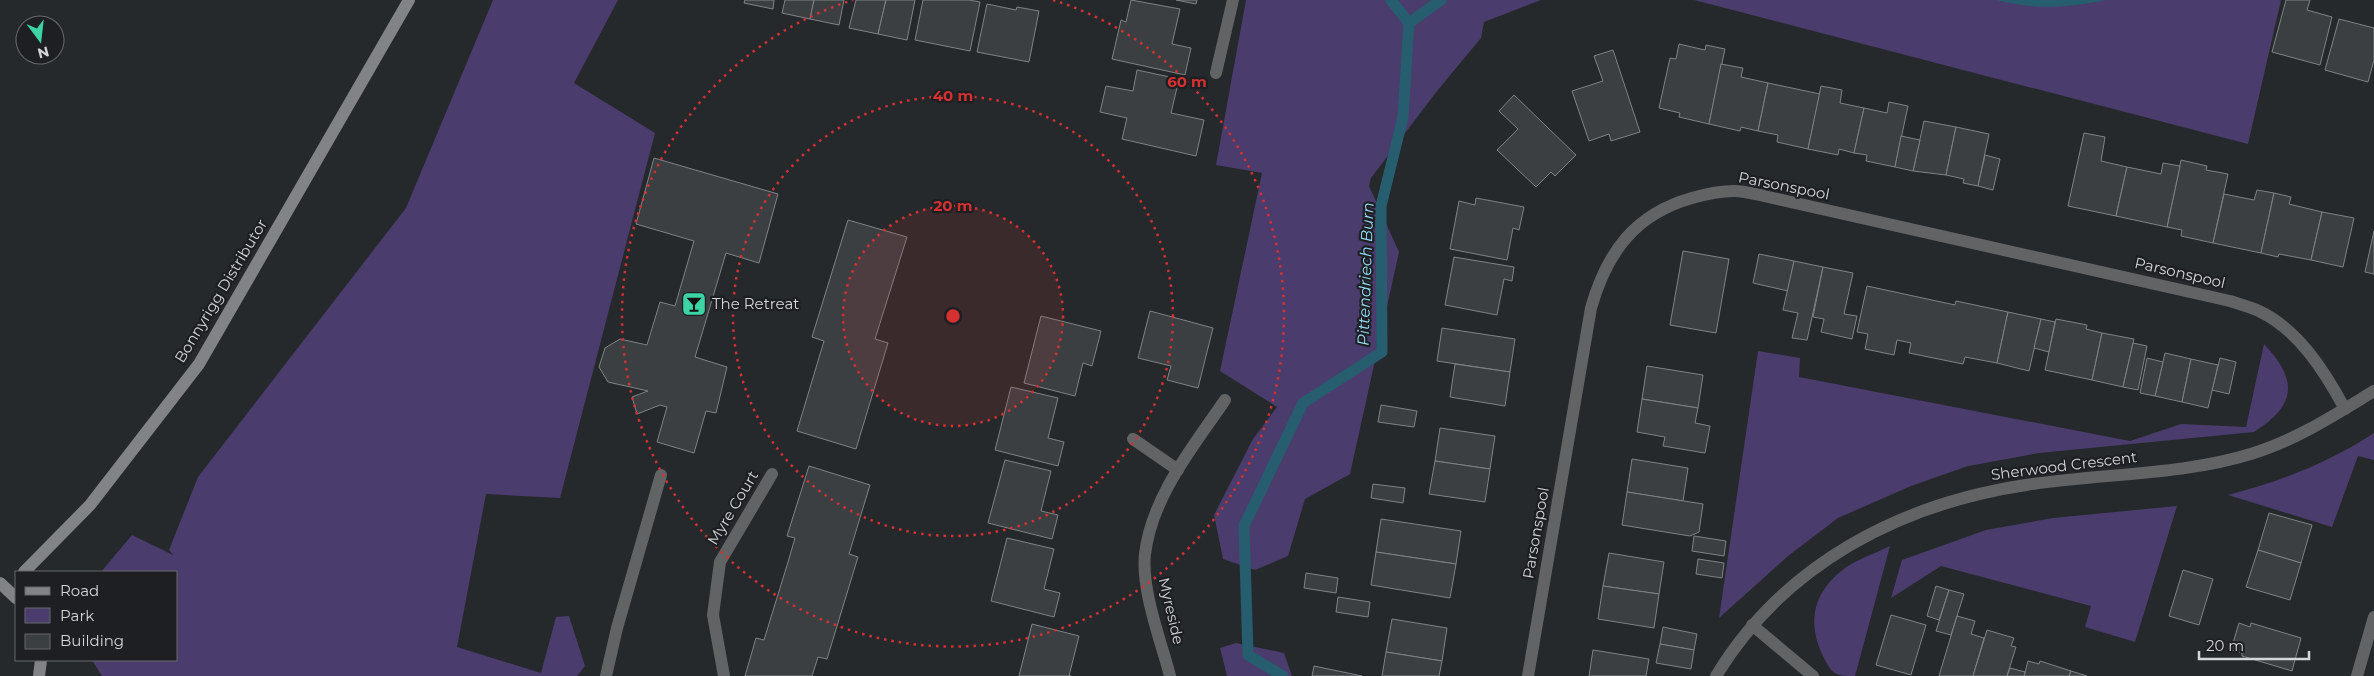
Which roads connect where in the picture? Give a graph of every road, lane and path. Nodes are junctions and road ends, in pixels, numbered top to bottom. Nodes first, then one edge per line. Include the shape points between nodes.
1 (409, 0) edge
2 (1233, 0) edge
3 (1216, 73) dead end
4 (2374, 391) edge
5 (1225, 400) dead end
6 (2346, 408) junction
7 (1133, 439) dead end
8 (1178, 470) junction
9 (772, 474) dead end
10 (661, 475) dead end
11 (25, 571) edge
12 (2374, 617) edge
13 (1752, 625) junction
14 (41, 661) edge
15 (39, 676) edge
16 (606, 676) edge
17 (724, 676) edge
18 (1170, 676) edge
19 (1528, 676) edge
20 (1716, 676) edge
21 (1813, 676) edge
22 (2357, 676) edge

1 - 11 main road, Bonnyrigg Distributor via 199,364 90,505
2 - 3 street
4 - 6 street, Sherwood Crescent
5 - 8 street, Myreside
6 - 13 street, Sherwood Crescent via 2255,453 2202,466 2026,484 1975,494 1907,517 1863,535 1812,569
6 - 19 street, Parsonspool via 2308,352 2284,327 2260,312 2230,301 1764,196 1734,191 1707,194 1672,204 1644,220 1626,238 1608,261 1598,284 1591,308
7 - 8 street
8 - 18 street, Myreside via 1157,508 1145,554 1147,589
9 - 17 street, Myre Court via 720,562 713,615
10 - 16 street
12 - 22 street
13 - 20 street, Sherwood Crescent
13 - 21 street
14 - 15 main road

